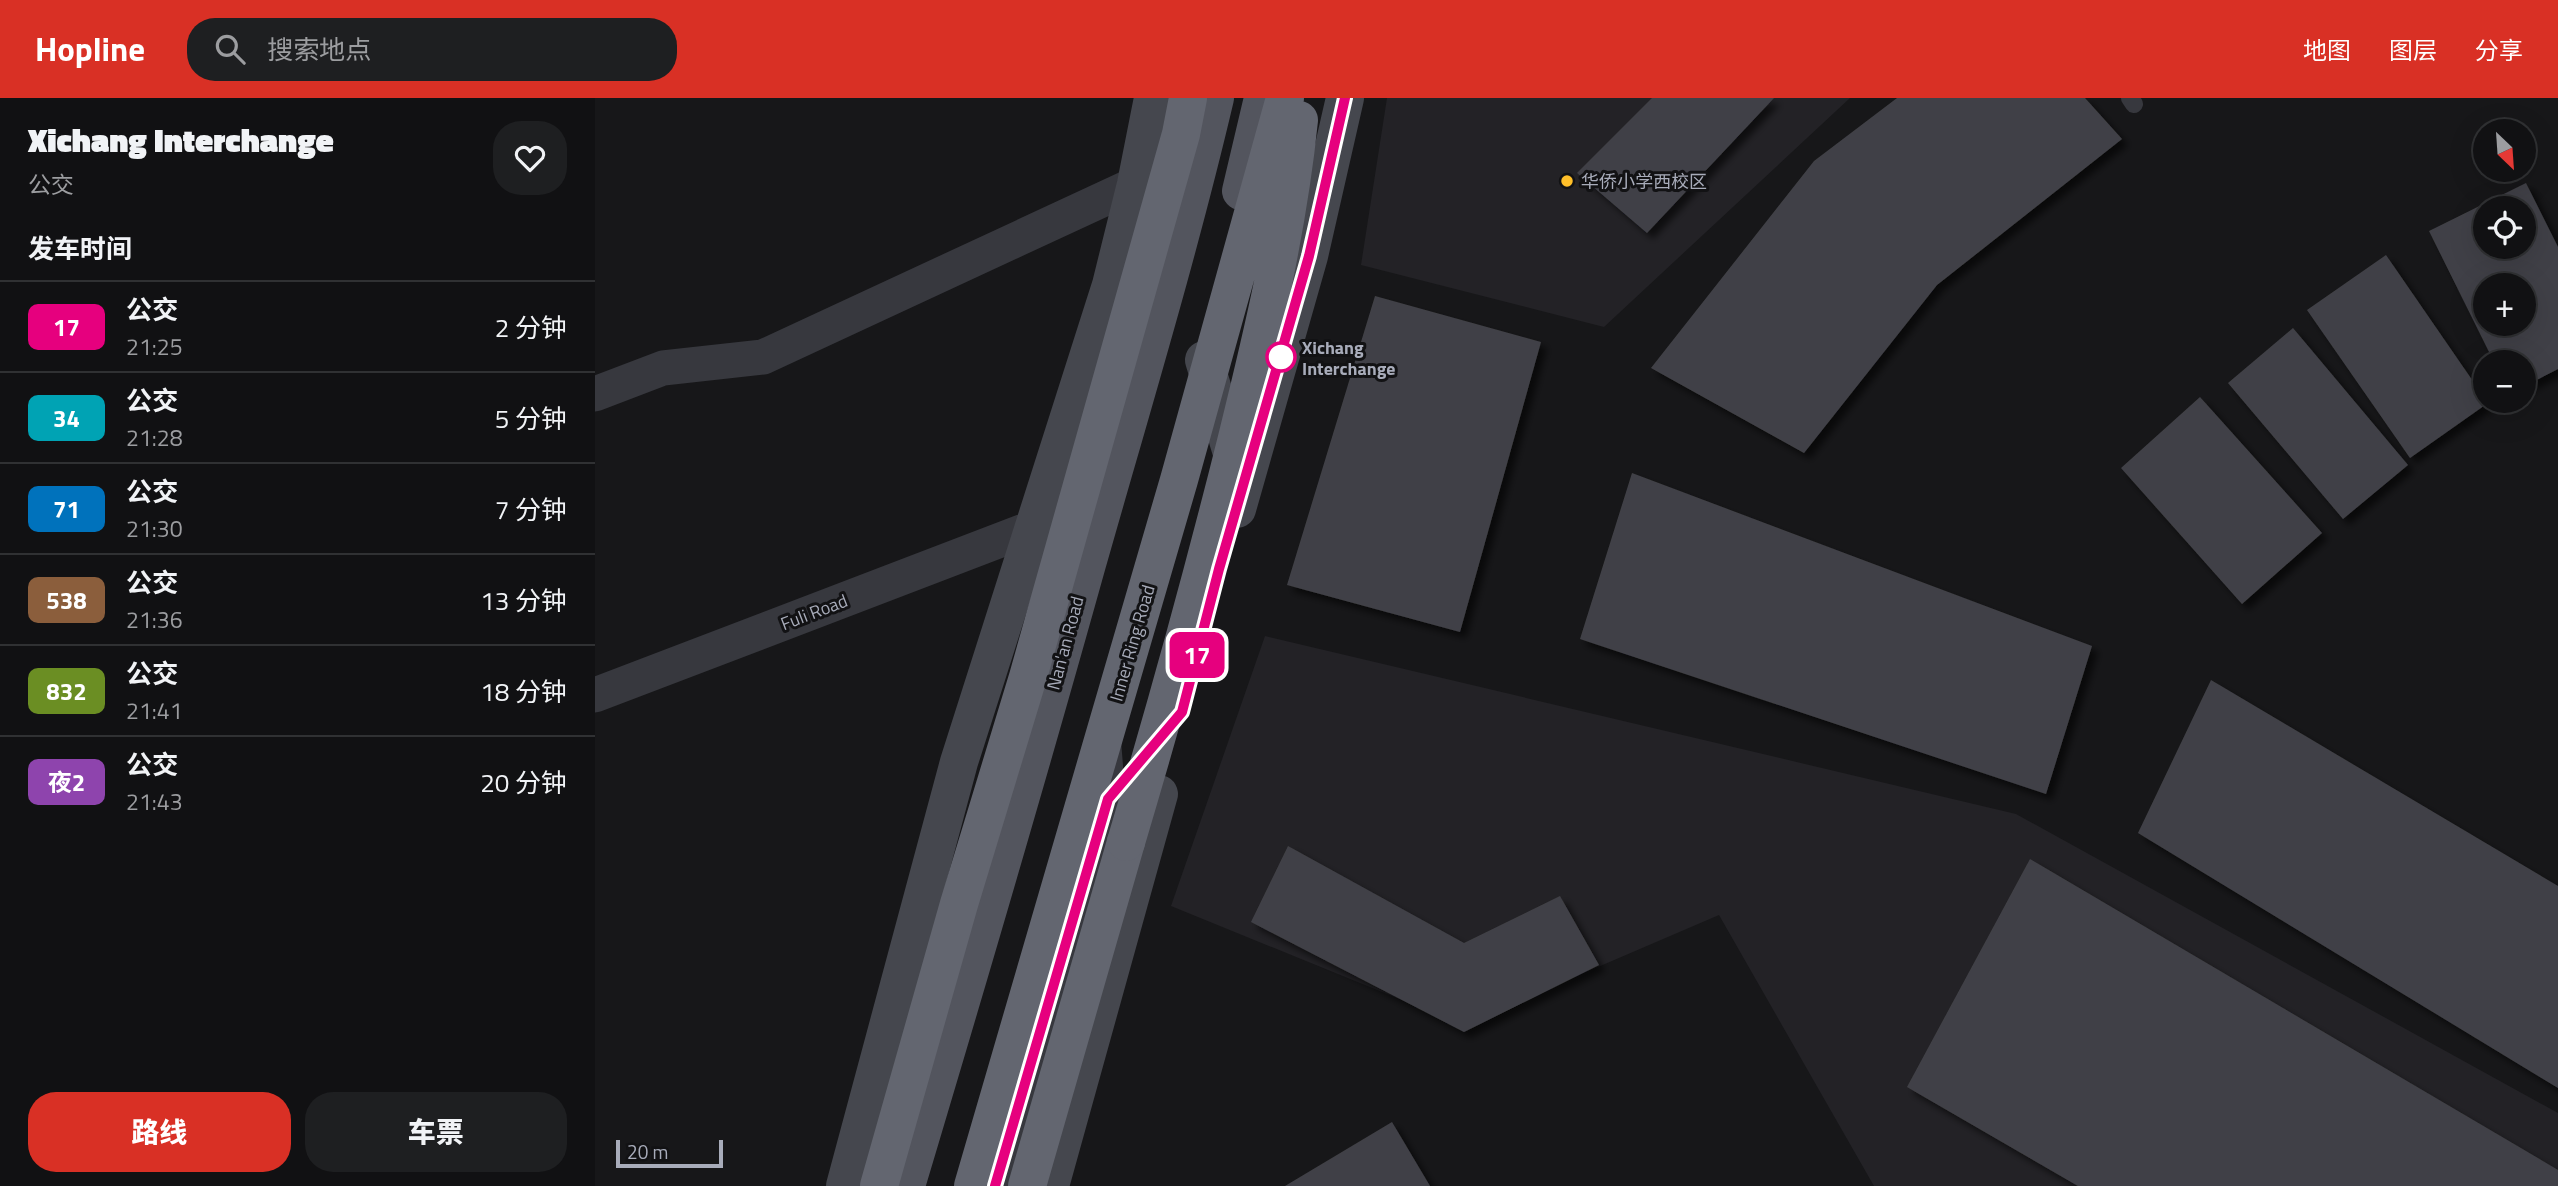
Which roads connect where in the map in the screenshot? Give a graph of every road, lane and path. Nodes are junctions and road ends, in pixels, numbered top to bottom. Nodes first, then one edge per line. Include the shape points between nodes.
1 (1153, 98) edge
2 (1188, 98) edge
3 (1215, 98) edge
4 (1263, 98) edge
5 (1285, 98) edge
6 (1300, 98) edge
7 (1345, 98) edge
8 (1136, 184) junction
9 (1191, 197) junction
10 (1201, 349) junction
11 (595, 394) edge
12 (1243, 489) junction
13 (1032, 528) junction
14 (595, 695) edge
15 (1100, 701) junction
16 (1182, 712) junction
17 (1108, 799) junction
18 (845, 1186) edge
19 (879, 1186) edge
20 (906, 1186) edge
21 (956, 1186) edge
22 (973, 1186) edge
23 (995, 1186) edge
24 (1027, 1186) edge
25 (1050, 1186) edge

1 - 8 main road
2 - 19 highway, bridge via 1028,677
3 - 9 main road, Nan'an Road
4 - 10 main road
5 - 22 highway, Inner Ring Road, bridge via 1179,481
6 - 24 highway, bridge via 1288,213 1203,575
7 - 12 main road via 1309,256
8 - 9 street
8 - 11 street via 763,357 663,368
8 - 13 main road via 1111,285
9 - 20 main road, Nan'an Road via 1038,741
10 - 12 main road
10 - 15 main road
12 - 16 main road
13 - 14 street, Fuli Road
13 - 18 main road via 959,762
15 - 17 street
15 - 21 main road
16 - 17 street
16 - 25 main road
17 - 23 street

